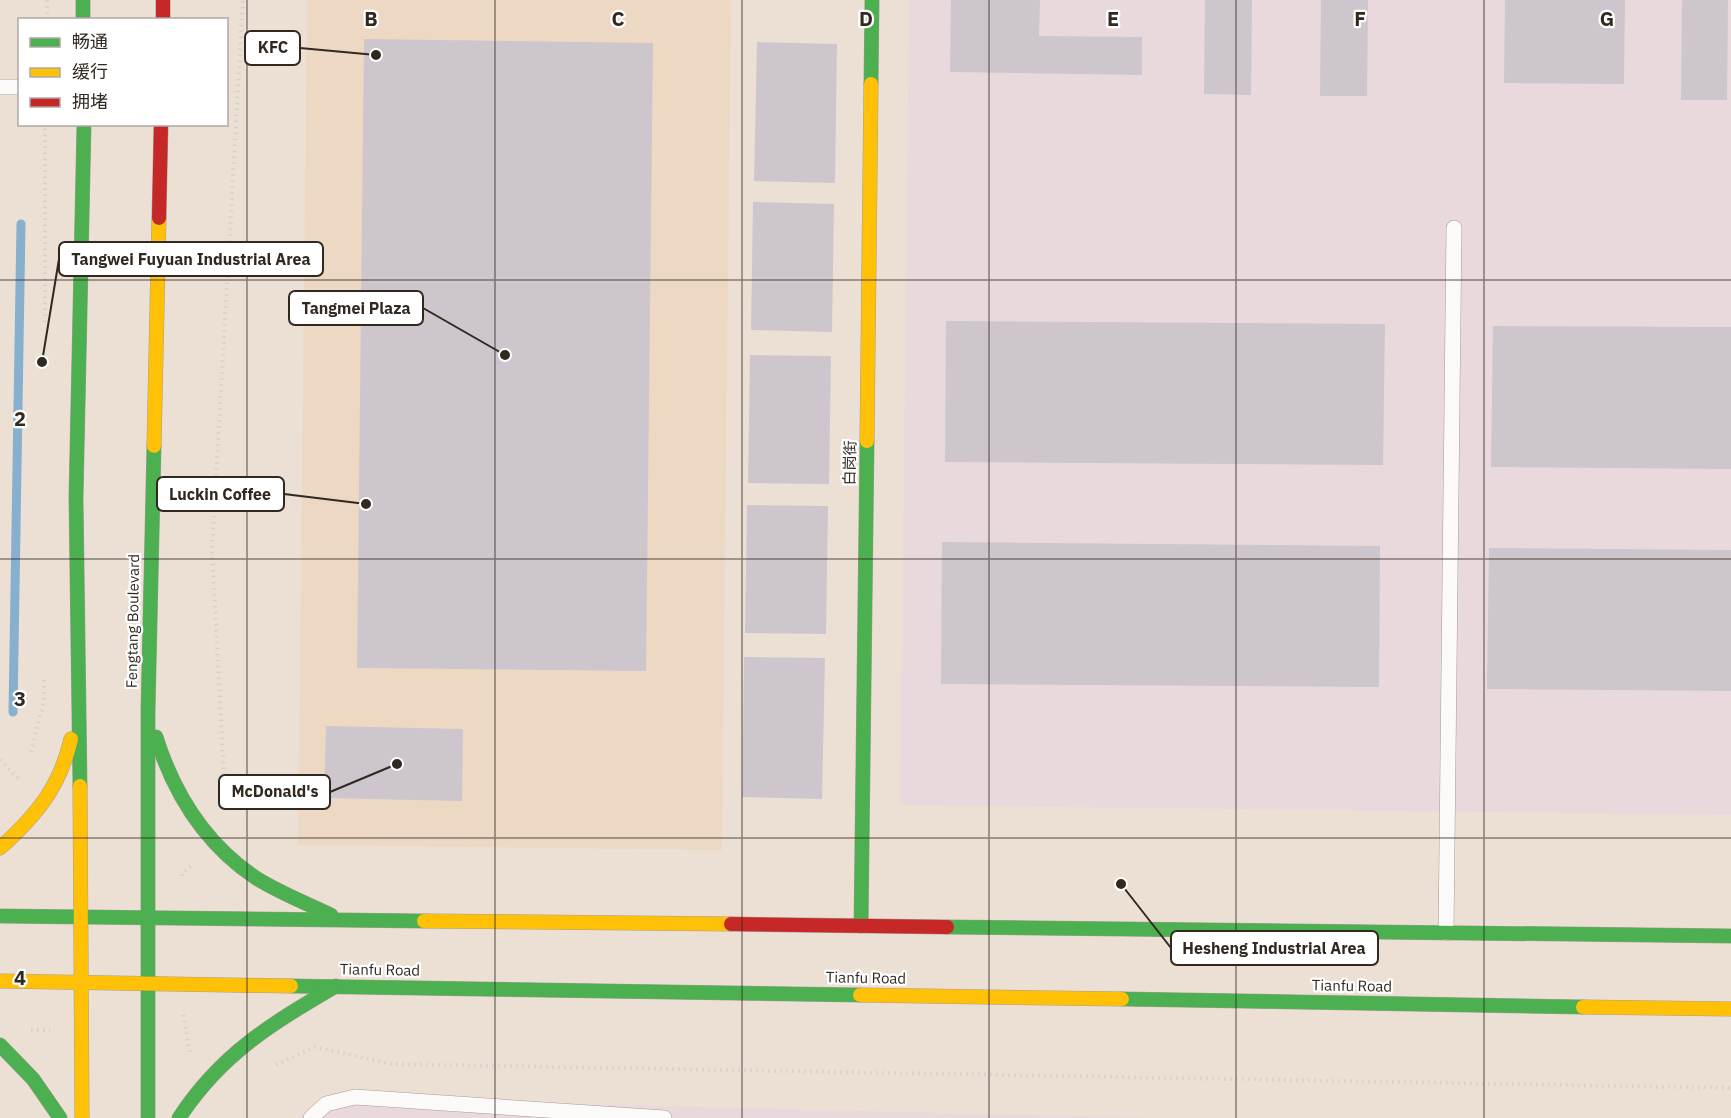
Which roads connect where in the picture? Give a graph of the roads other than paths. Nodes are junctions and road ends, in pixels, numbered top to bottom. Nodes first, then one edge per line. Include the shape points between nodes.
1 (83, 0) edge
2 (163, 0) edge
3 (872, 0) edge
4 (83, 18) edge
5 (163, 18) edge
6 (0, 87) edge
7 (18, 87) edge
8 (84, 126) edge
9 (161, 126) edge
10 (1454, 228) dead end
11 (79, 690) junction
12 (148, 710) junction
13 (0, 848) edge
14 (0, 916) edge
15 (80, 916) junction
16 (148, 917) junction
17 (341, 920) junction
18 (861, 926) junction
19 (1446, 933) junction
20 (1731, 936) edge
21 (0, 981) edge
22 (81, 981) junction
23 (148, 983) junction
24 (337, 986) junction
25 (1731, 1009) edge
26 (0, 1045) edge
27 (60, 1118) edge
28 (82, 1118) edge
29 (148, 1118) edge
30 (179, 1118) edge
31 (311, 1118) edge
32 (664, 1118) edge

1 - 4 main road
2 - 5 main road
3 - 18 main road, 白岗街
6 - 7 lane
8 - 11 main road via 76,498
9 - 12 main road, Fengtang Boulevard
10 - 19 lane
11 - 13 main road via 69,753 50,795 34,818
11 - 15 main road
12 - 16 main road, Fengtang Boulevard
12 - 17 main road via 164,764 186,809 215,845 250,873
14 - 15 main road
15 - 16 main road
15 - 22 main road
16 - 17 main road
16 - 23 main road, Fengtang Boulevard
17 - 18 main road
18 - 19 main road
19 - 20 main road
21 - 22 main road, Tianfu Road
22 - 23 main road, Tianfu Road
22 - 28 main road
23 - 24 main road, Tianfu Road
23 - 29 main road, Fengtang Boulevard
24 - 25 main road, Tianfu Road
24 - 30 main road via 291,1012 226,1059 189,1100
26 - 27 main road via 28,1074
31 - 32 lane via 326,1104 355,1097

